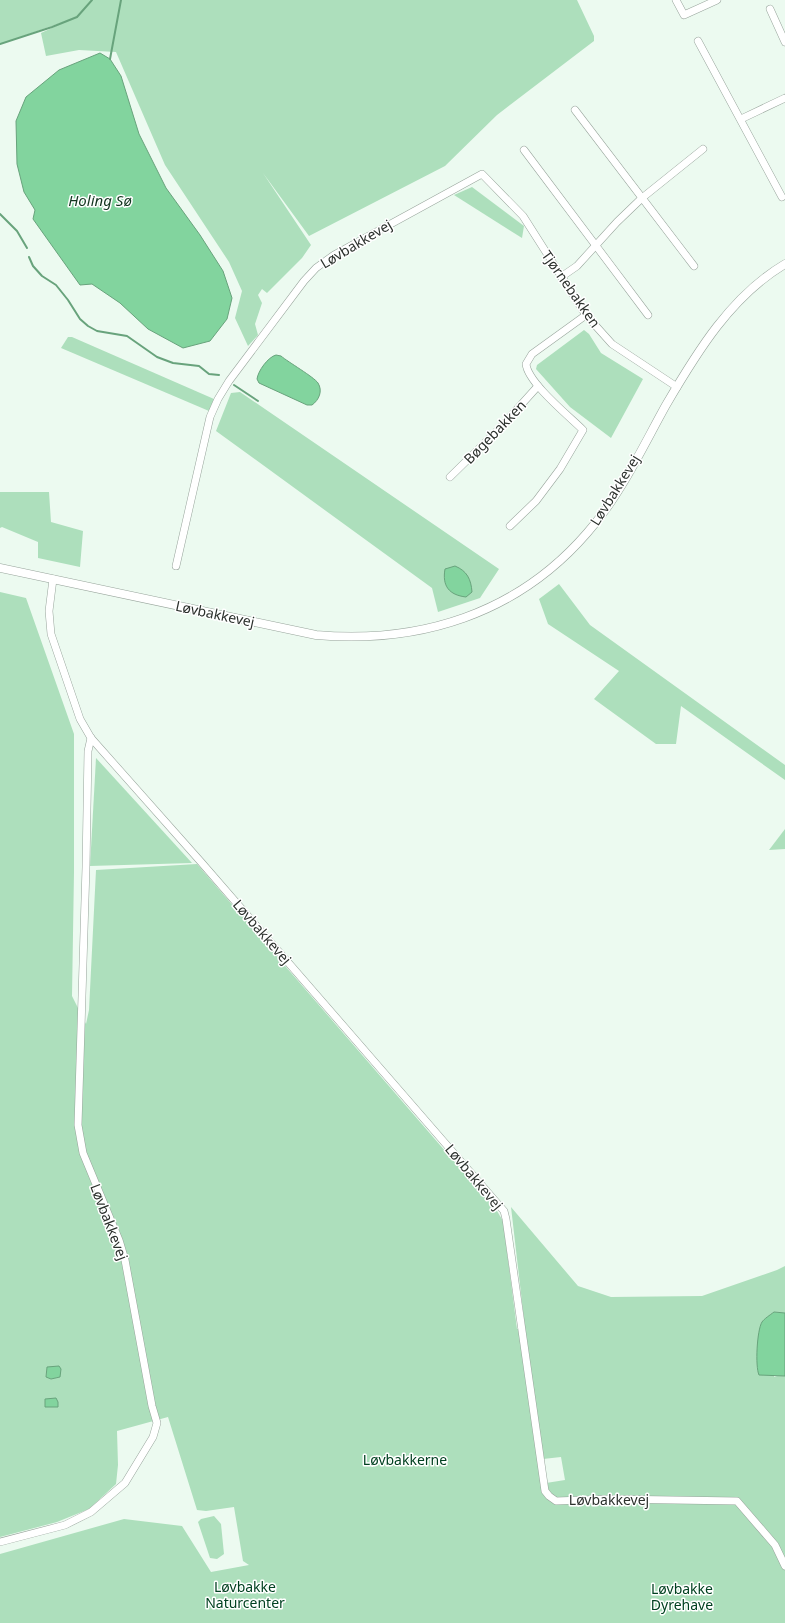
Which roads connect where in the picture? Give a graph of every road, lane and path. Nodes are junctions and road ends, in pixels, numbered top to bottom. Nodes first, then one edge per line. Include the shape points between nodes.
1 (676, 0) edge
2 (717, 0) edge
3 (770, 9) dead end
4 (698, 42) dead end
5 (785, 42) edge
6 (785, 98) edge
7 (575, 110) dead end
8 (741, 119) junction
9 (703, 149) dead end
10 (524, 150) dead end
11 (482, 174) joint
12 (782, 197) dead end
13 (642, 198) junction
14 (596, 247) junction
15 (785, 264) edge
16 (694, 266) dead end
17 (561, 277) junction
18 (586, 315) junction
19 (648, 315) dead end
20 (538, 386) junction
21 (676, 387) junction
22 (450, 477) dead end
23 (510, 526) dead end
24 (176, 566) dead end
25 (0, 568) edge
26 (53, 579) junction
27 (91, 738) junction
28 (0, 1542) edge
29 (775, 1545) junction
30 (785, 1551) edge
31 (785, 1566) edge

1 - 2 street via 684,15
3 - 5 street
4 - 8 street
6 - 8 street
7 - 13 street
8 - 12 street
9 - 13 street
10 - 14 street
11 - 17 street, Tjørnebakken via 523,216
11 - 24 street, Løvbakkevej via 334,255 304,281 218,399 210,417
13 - 14 street
13 - 16 street
14 - 17 street via 577,266
14 - 19 street
15 - 21 street, Løvbakkevej via 754,288 723,318 696,354
17 - 18 street, Tjørnebakken
18 - 20 street via 528,359 526,368
18 - 21 street, Tjørnebakken via 612,344
20 - 22 street, Bøgebakken
20 - 23 street via 583,430 560,469 536,501
21 - 26 street, Løvbakkevej via 612,501 569,553 520,591 472,616 441,626 385,636 347,638 316,635
25 - 26 street, Løvbakkevej
26 - 27 street, Løvbakkevej via 49,610 51,634 80,719
27 - 28 street, Løvbakkevej via 88,751 78,1125 83,1153 125,1260 157,1422 153,1437 125,1483 91,1512 65,1525
27 - 29 street, Løvbakkevej via 504,1211 545,1490 549,1496 556,1501 737,1501
29 - 30 street, Løvbakkevej
29 - 31 street, Løvbakkevej

